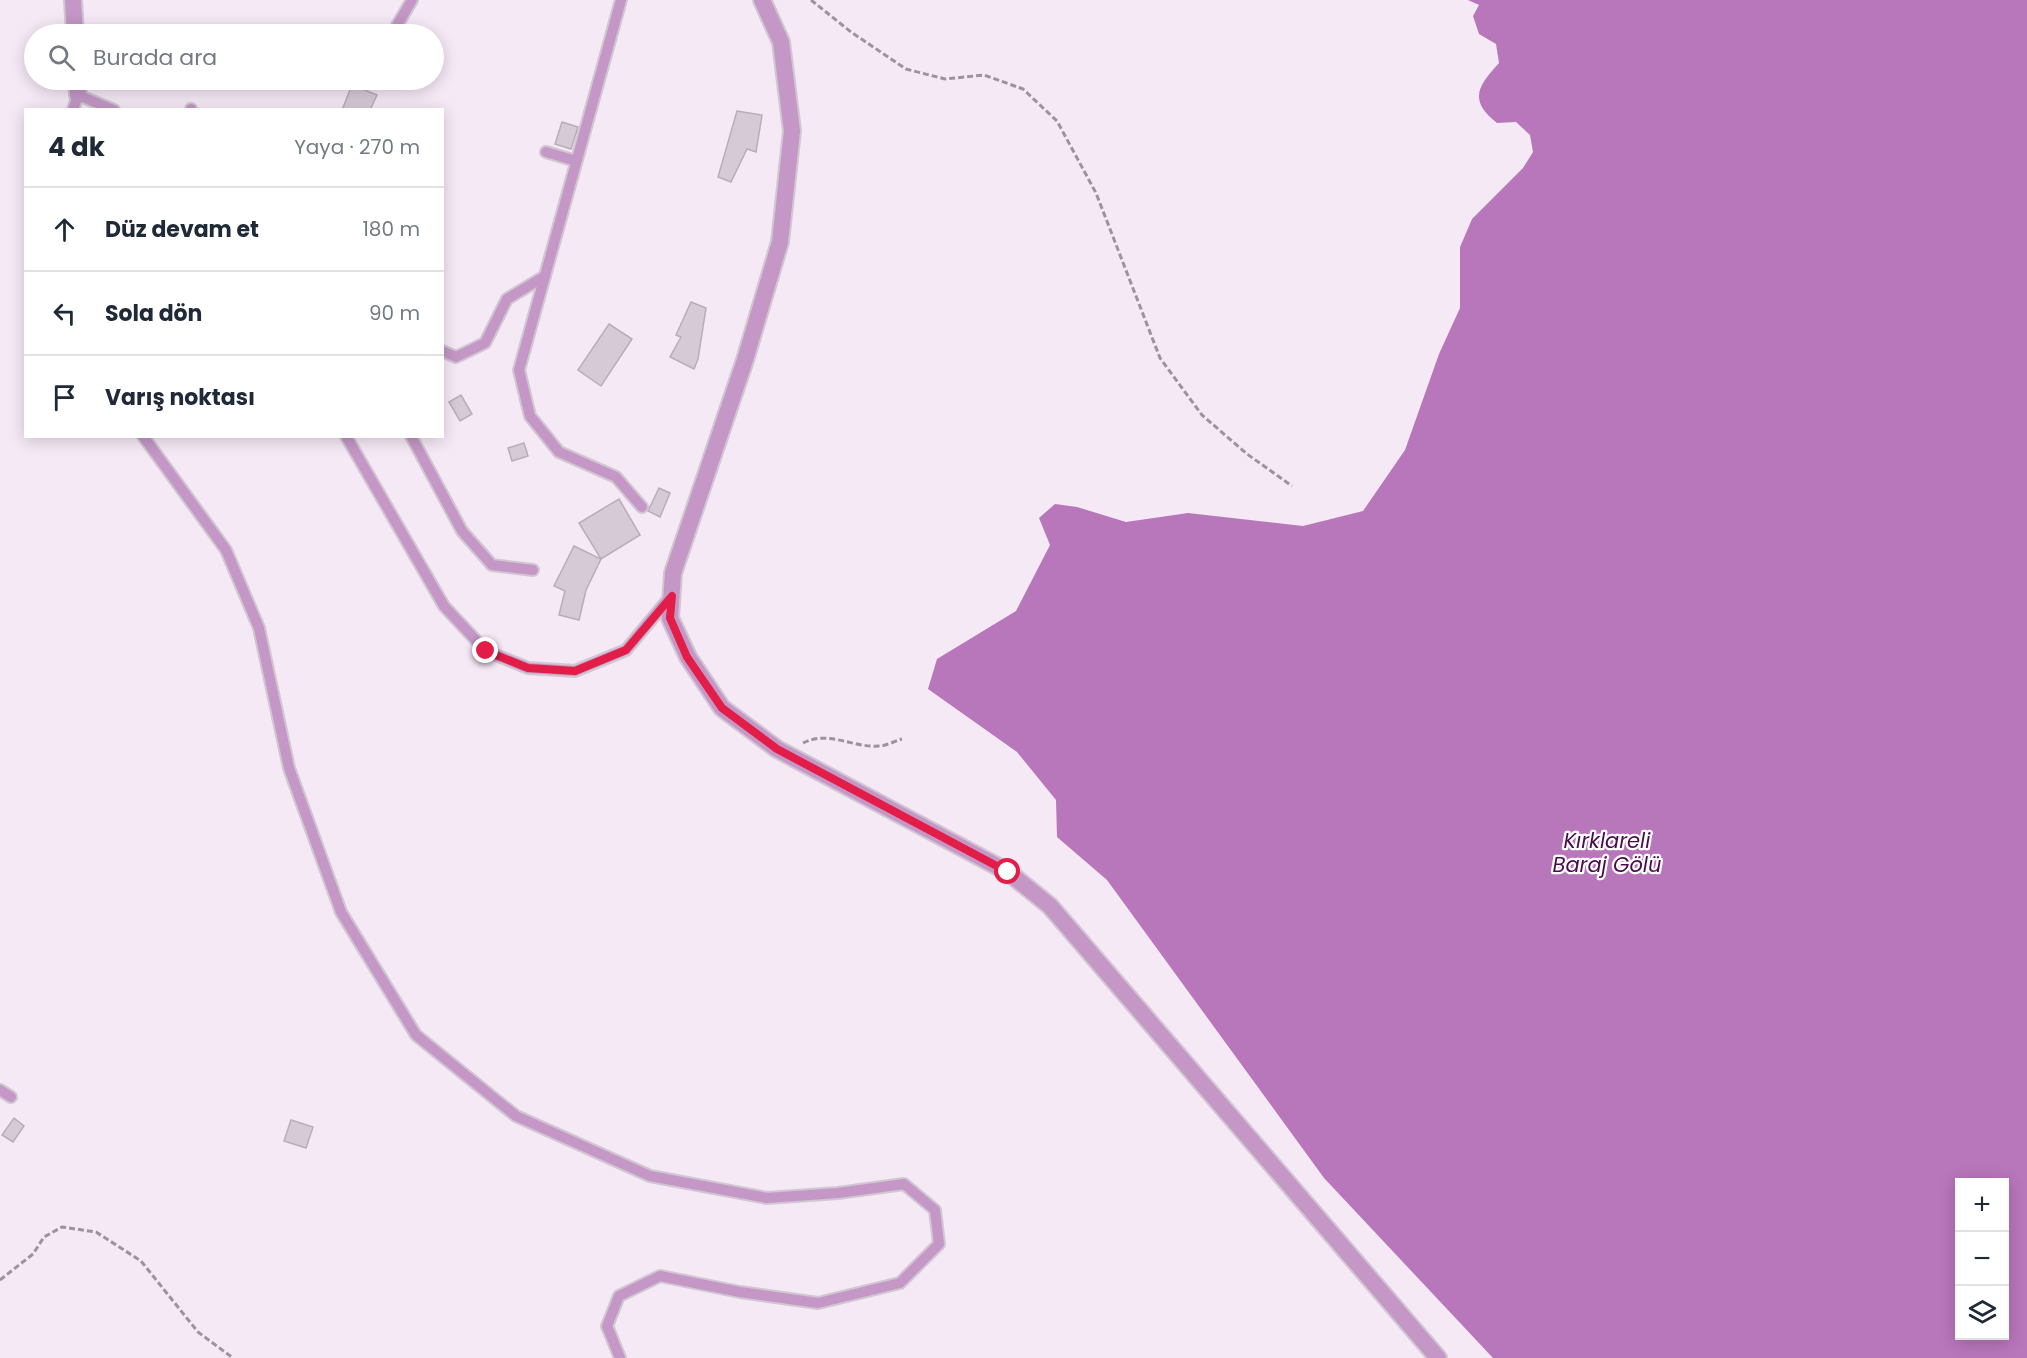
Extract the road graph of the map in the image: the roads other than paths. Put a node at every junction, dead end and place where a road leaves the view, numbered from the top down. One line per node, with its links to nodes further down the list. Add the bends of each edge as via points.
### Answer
1 (74, 0): 5 (street)
2 (411, 0): 6 (lane)
3 (621, 0): 10 (lane)
4 (762, 0): 18 (street, via 781,42 792,131 780,242 673,573)
5 (75, 24)
6 (398, 24)
7 (76, 95): 8 (lane)
8 (109, 108)
9 (546, 152): 10 (lane)
10 (576, 161): 11 (lane)
11 (545, 276): 12 (lane, via 507,299 485,343 456,357); 16 (lane, via 519,370 530,416 559,452 616,477)
12 (444, 352)
13 (144, 438): 21 (lane, via 226,550 259,628 289,768 341,912 417,1035 516,1116 650,1176 767,1198 904,1184 935,1210 939,1244 900,1283 818,1302 740,1293 660,1276 619,1296 607,1326)
14 (347, 438): 18 (lane, via 444,606 486,651 528,668 575,671 626,650)
15 (412, 438): 17 (lane, via 462,531 492,565)
16 (642, 507)
17 (533, 570)
18 (672, 596): 22 (street, via 670,618 687,657 722,708 786,753 1008,872 1050,906)
19 (0, 1090): 20 (lane)
20 (11, 1097)
21 (620, 1358)
22 (1438, 1358)

